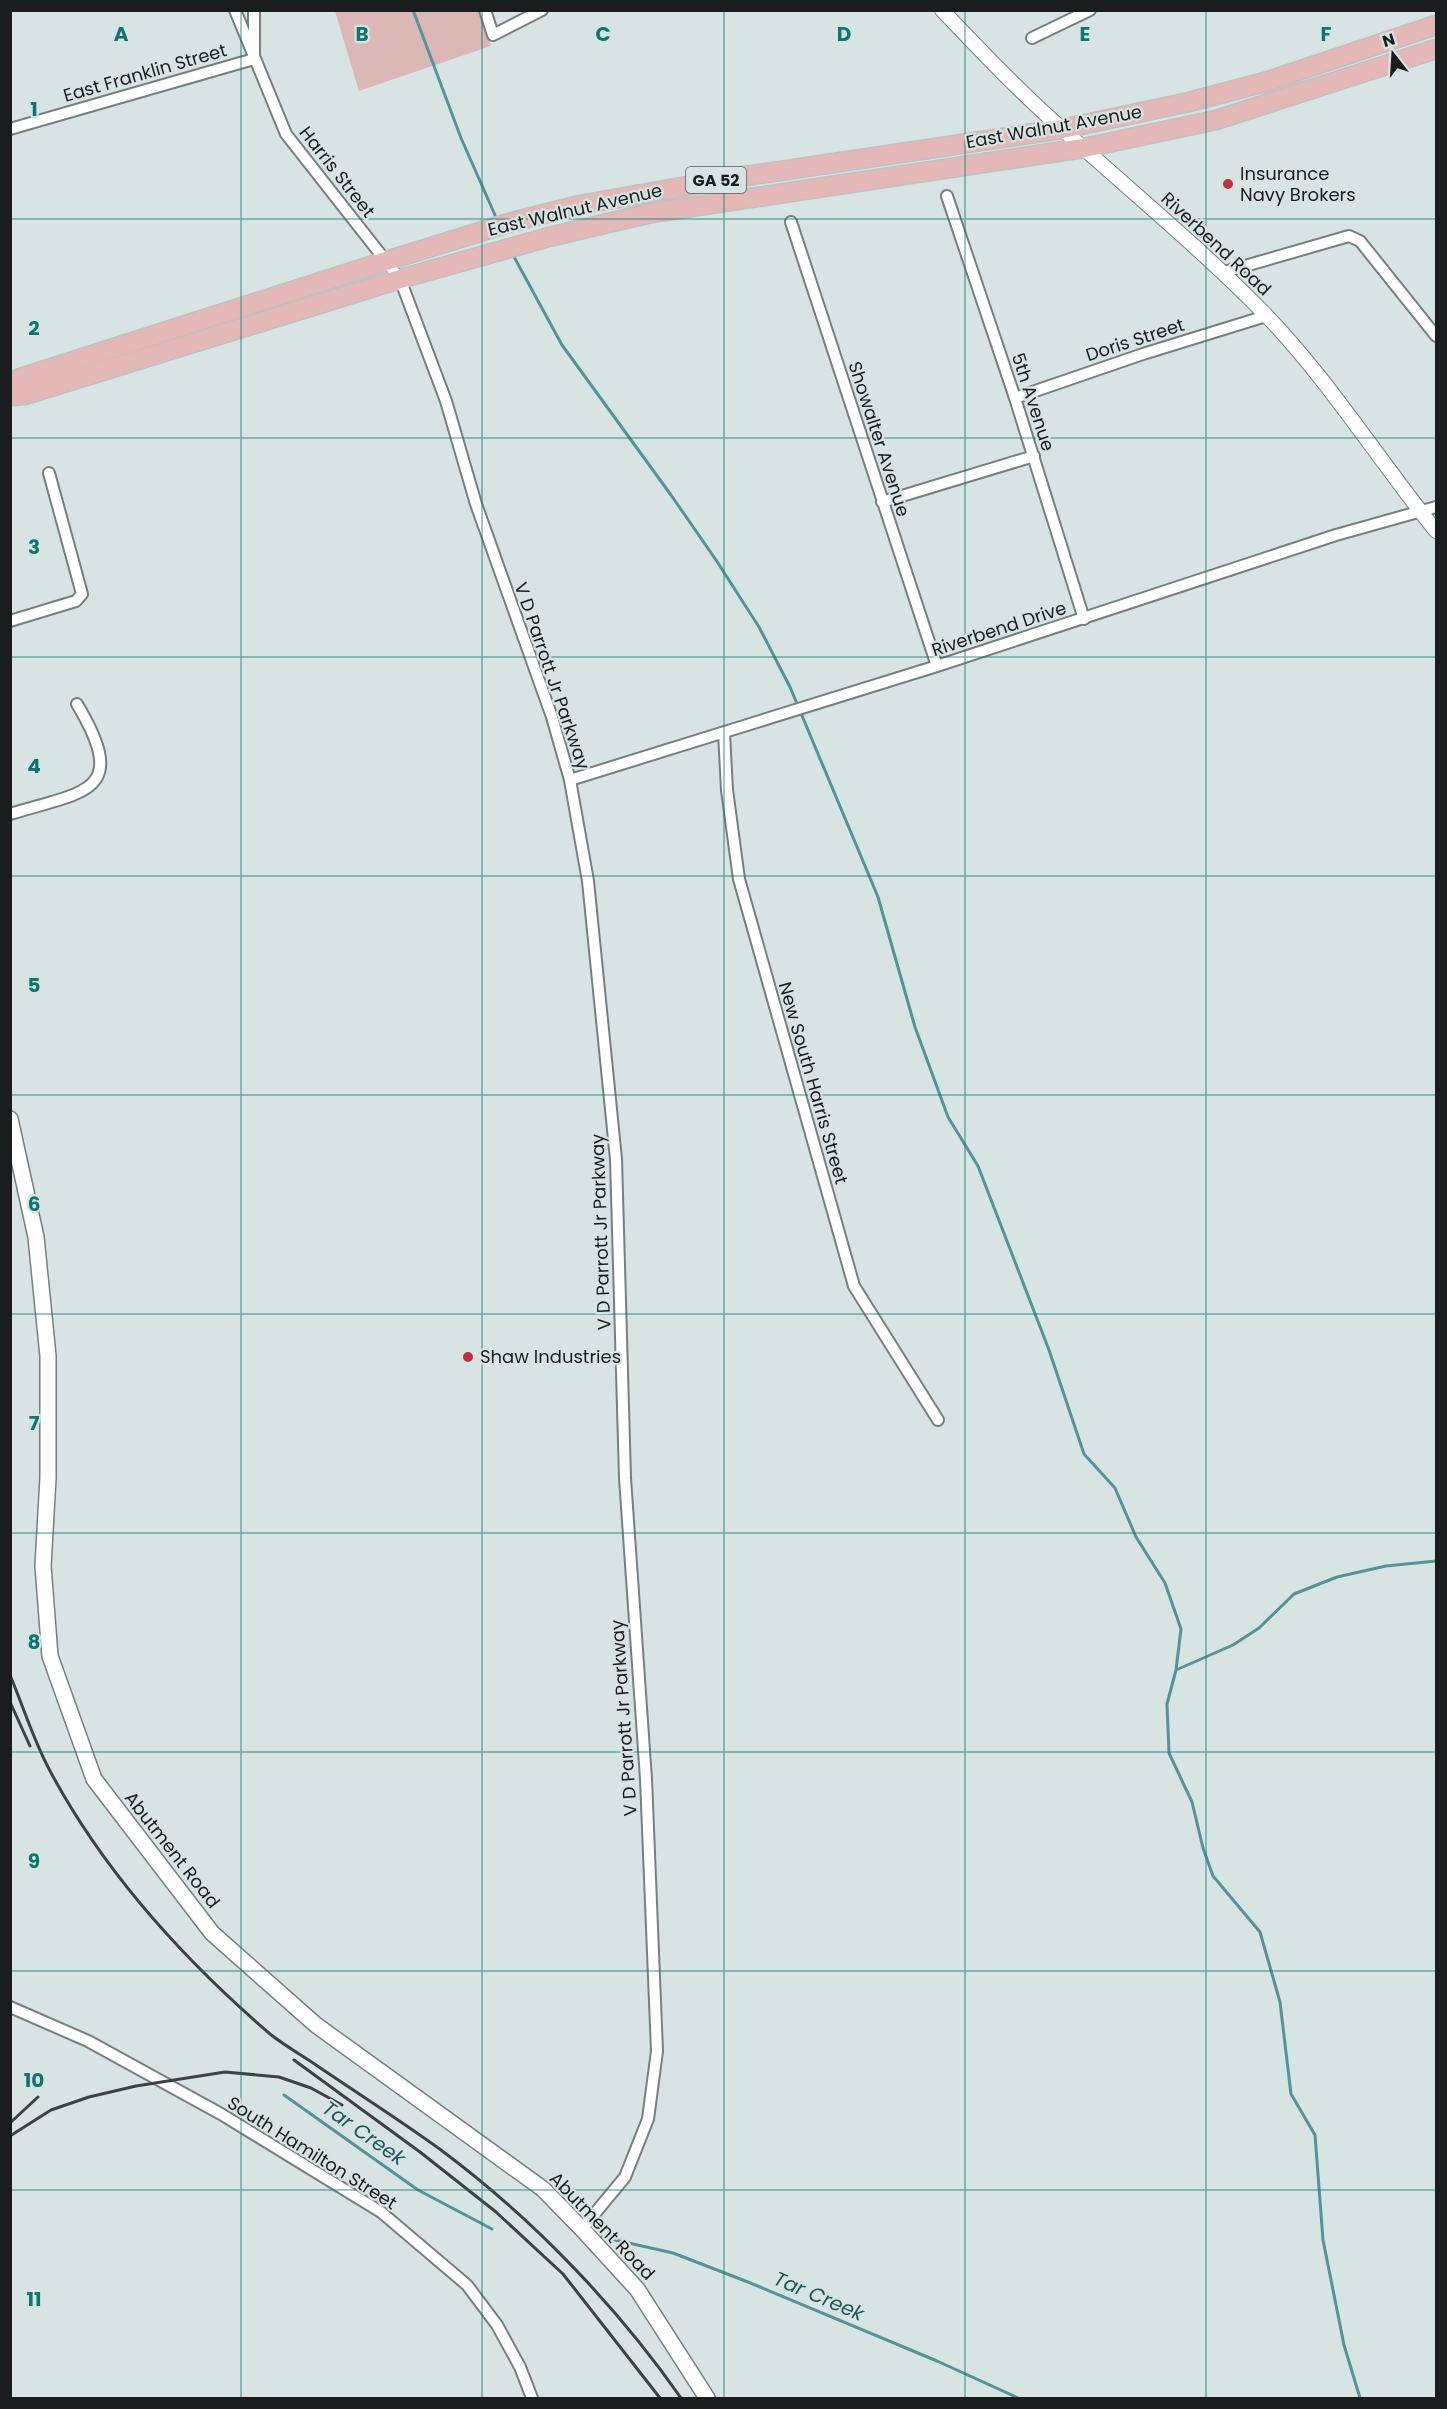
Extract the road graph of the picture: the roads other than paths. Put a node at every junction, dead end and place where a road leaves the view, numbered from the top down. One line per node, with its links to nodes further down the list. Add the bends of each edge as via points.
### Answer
1 (235, 10): 10 (street, Harris Street)
2 (254, 10): 10 (street)
3 (485, 10): 4 (street, via 493,35)
4 (542, 10)
5 (942, 10): 12 (street, Riverbend Road)
6 (1090, 10): 8 (street)
7 (1437, 25): 12 (main road, East Walnut Avenue / GA 52, via 1265,82)
8 (1032, 38)
9 (1437, 49): 13 (main road, East Walnut Avenue / GA 52, via 1216,120)
10 (254, 59): 11 (street, East Franklin Street); 16 (street, Harris Street, via 286,134)
11 (10, 129)
12 (1062, 129): 13 (street, Riverbend Road); 16 (main road, East Walnut Avenue / GA 52, via 635,194 512,222)
13 (1084, 148): 17 (street, Riverbend Road); 18 (main road, East Walnut Avenue / GA 52, via 651,213)
14 (947, 196): 23 (street, 5th Avenue)
15 (791, 222): 26 (street, Showalter Avenue)
16 (386, 261): 18 (street, Harris Street); 21 (main road, East Walnut Avenue / GA 52, via 20,378)
17 (1224, 272): 19 (street, Riverbend Road); 20 (street, via 1349,236 1360,241)
18 (400, 279): 22 (main road, East Walnut Avenue / GA 52, via 25,395); 35 (street, V D Parrott Jr Parkway, via 446,401 476,504 552,717)
19 (1266, 316): 23 (street, Doris Street); 28 (street, Riverbend Road, via 1337,400)
20 (1437, 336)
21 (10, 388)
22 (10, 396)
23 (1015, 398): 24 (street, 5th Avenue)
24 (1034, 456): 26 (street); 30 (street, 5th Avenue)
25 (49, 473): 31 (street, via 82,594 76,601)
26 (882, 502): 32 (street, Showalter Avenue)
27 (1437, 507): 28 (street, Riverbend Drive)
28 (1422, 513): 29 (street, Riverbend Road); 30 (street, Riverbend Drive, via 1321,540)
29 (1437, 531)
30 (1084, 619): 32 (street, Riverbend Drive)
31 (10, 621)
32 (937, 666): 34 (street, Riverbend Drive)
33 (77, 704): 36 (street, via 89,724 101,763 98,779 79,793)
34 (724, 733): 35 (street, Riverbend Drive); 38 (street, New South Harris Street, via 739,879 854,1286)
35 (570, 780): 40 (street, V D Parrott Jr Parkway, via 588,881 616,1159 626,1478 646,1779 657,2051 648,2119 625,2177)
36 (10, 814)
37 (10, 1119): 40 (main road, Abutment Road, via 36,1237 48,1356 43,1566 50,1656 93,1779 212,1933 316,2025 543,2189)
38 (938, 1420)
39 (10, 2007): 41 (street, South Hamilton Street, via 88,2041 173,2087 381,2212 467,2285 497,2325)
40 (582, 2229): 42 (main road, Abutment Road, via 637,2289)
41 (532, 2398)
42 (707, 2398)

